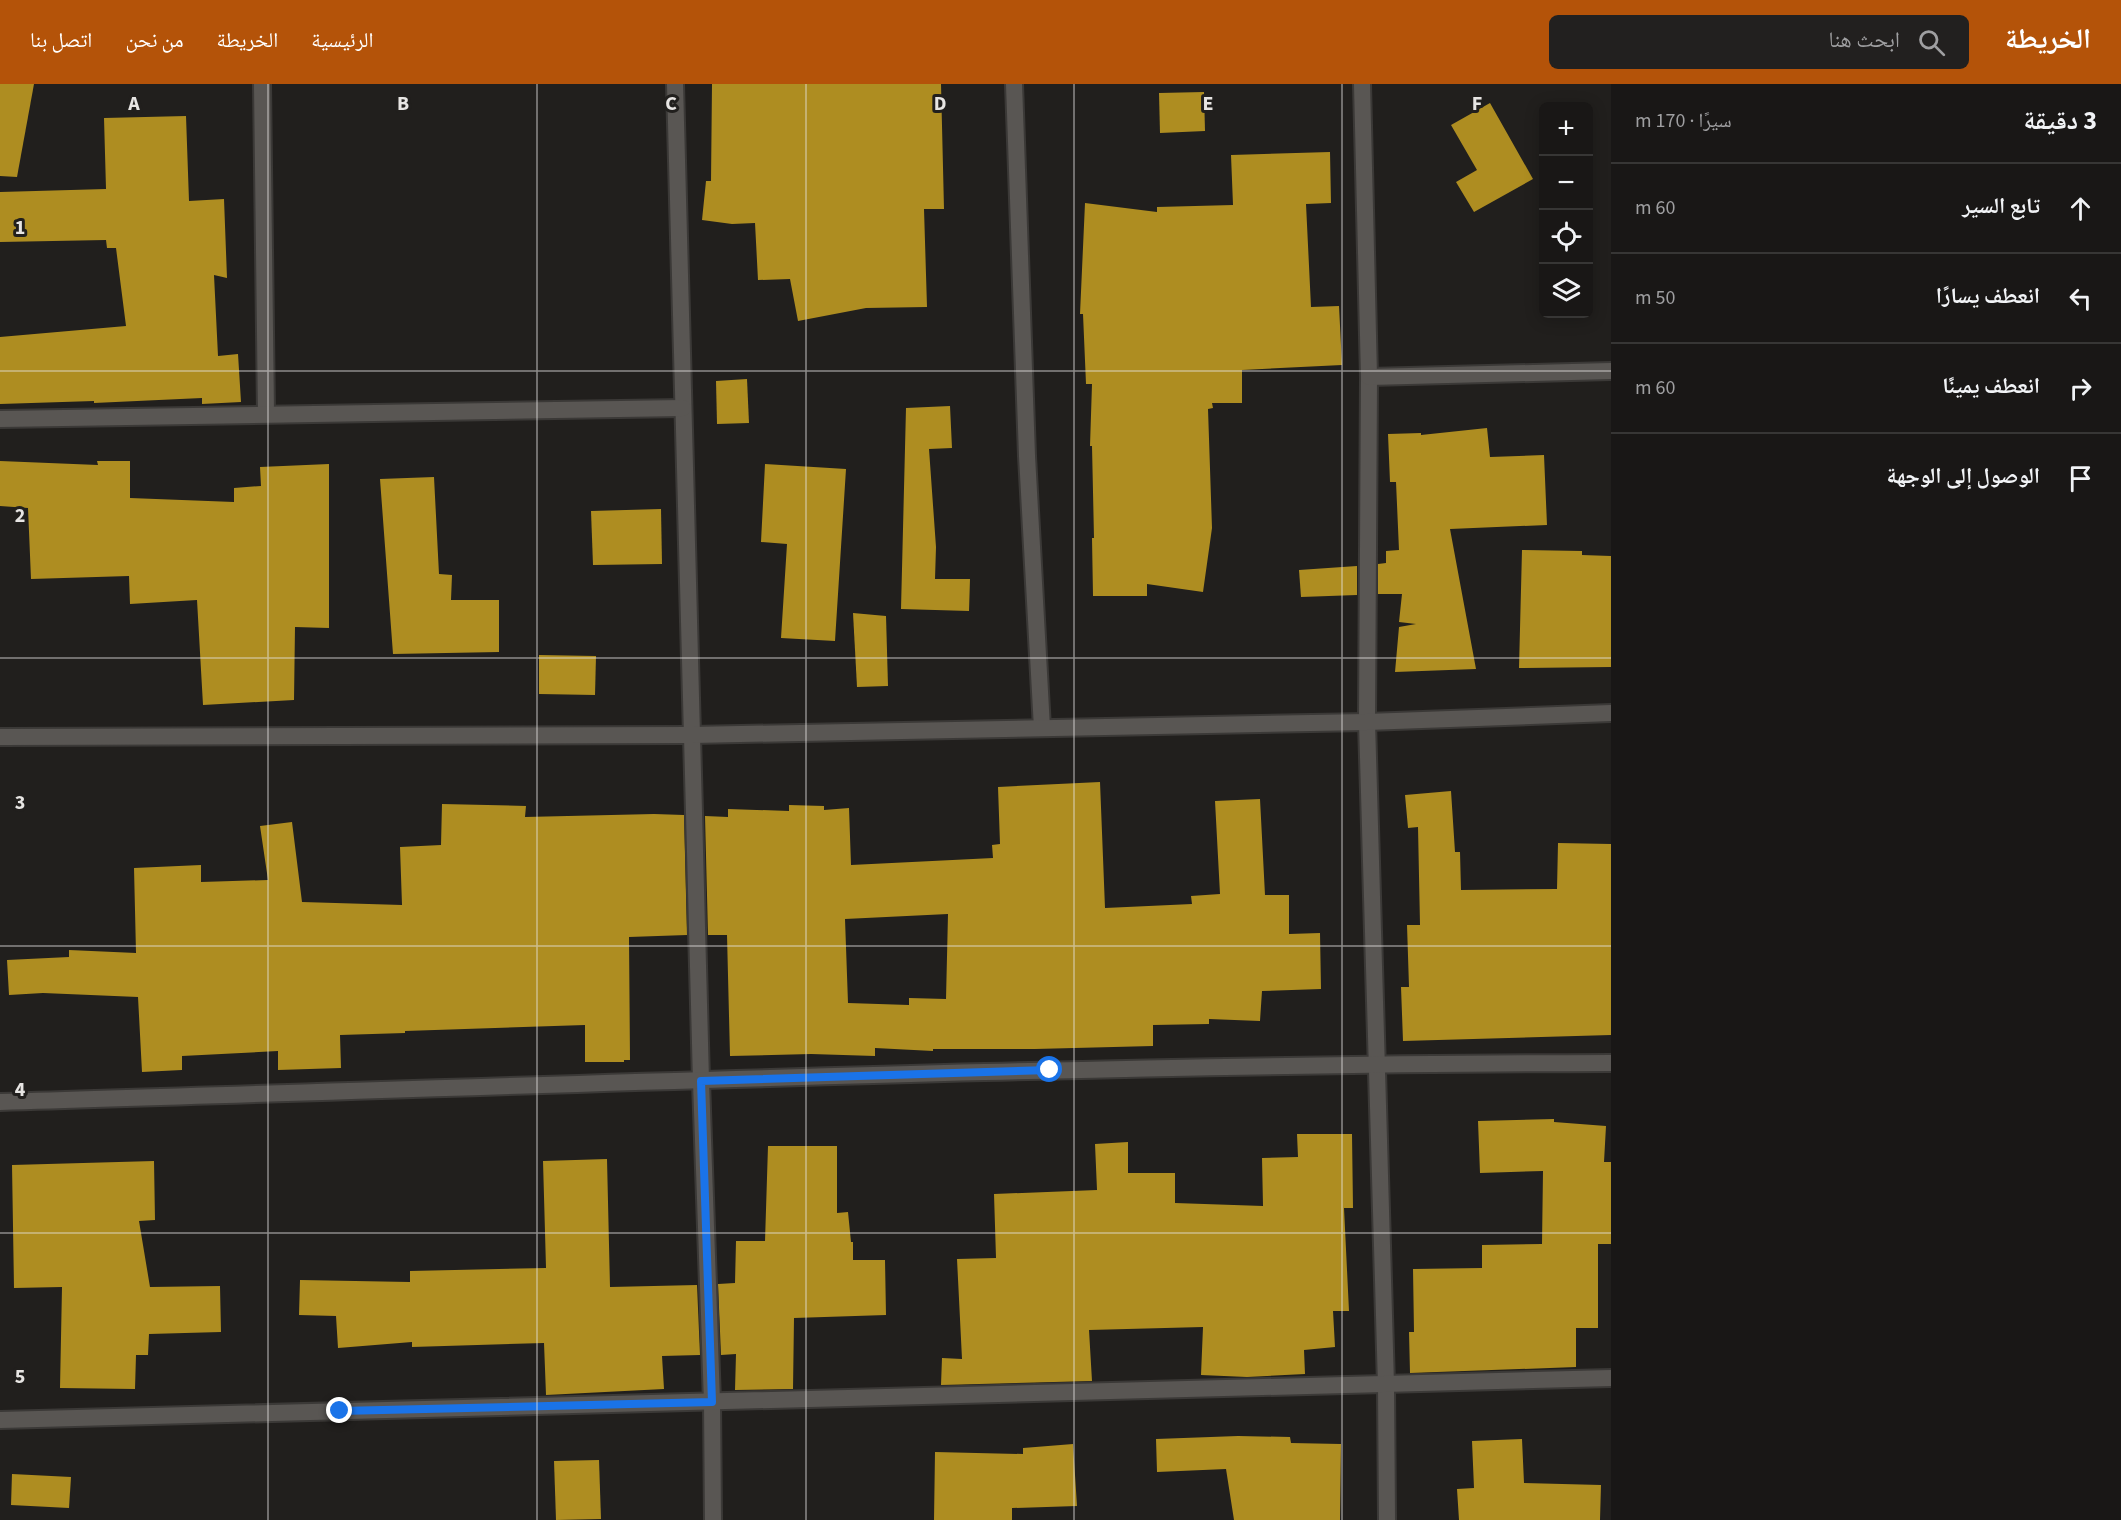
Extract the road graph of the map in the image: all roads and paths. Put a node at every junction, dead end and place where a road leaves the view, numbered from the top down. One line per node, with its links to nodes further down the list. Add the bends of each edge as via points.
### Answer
1 (262, 84): 8 (street)
2 (675, 84): 7 (street)
3 (1014, 84): 12 (street, via 1027,456)
4 (1362, 84): 6 (street)
5 (1611, 372): 6 (street)
6 (1369, 377): 11 (street)
7 (683, 408): 8 (street); 13 (street)
8 (266, 414): 9 (street)
9 (0, 419)
10 (1611, 713): 11 (street)
11 (1367, 722): 12 (street); 16 (street)
12 (1042, 728): 13 (street)
13 (692, 735): 14 (street); 17 (street)
14 (0, 737)
15 (1611, 1063): 16 (street)
16 (1376, 1064): 17 (street); 20 (street)
17 (701, 1081): 18 (street); 21 (street)
18 (0, 1102)
19 (1611, 1378): 20 (street)
20 (1386, 1385): 21 (street); 24 (street)
21 (712, 1402): 22 (street); 23 (street)
22 (0, 1420)
23 (713, 1520)
24 (1387, 1520)

